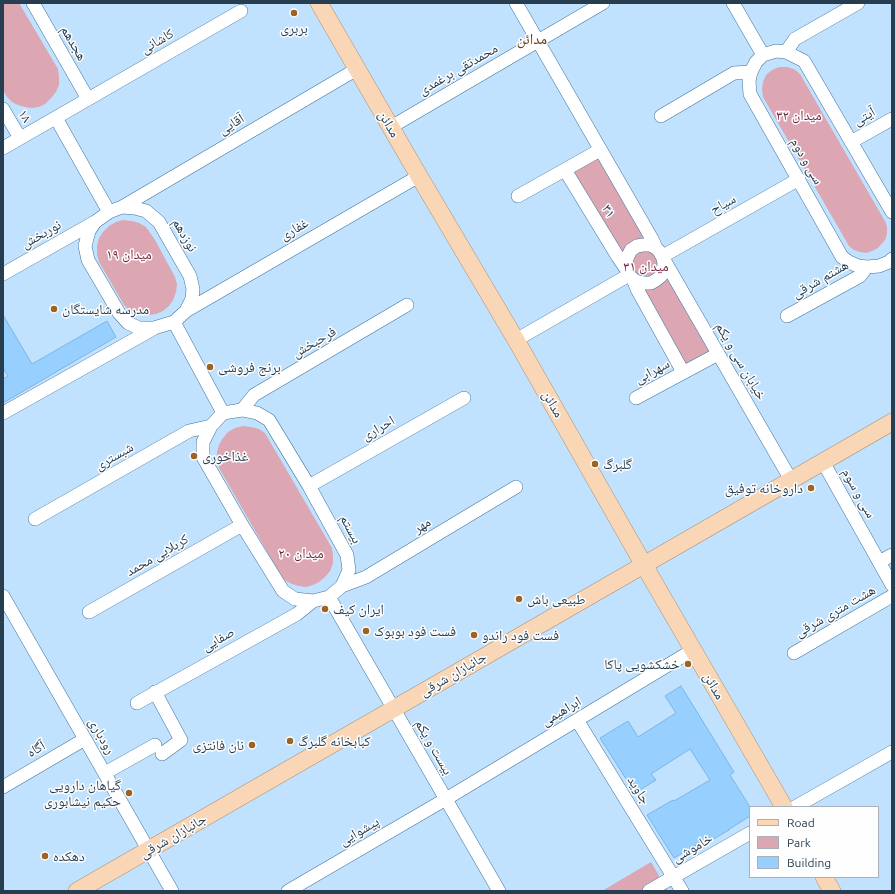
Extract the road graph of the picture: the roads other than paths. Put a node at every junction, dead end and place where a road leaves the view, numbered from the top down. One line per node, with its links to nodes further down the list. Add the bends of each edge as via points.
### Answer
1 (319, 3): 11 (main road, مدائن)
2 (516, 3): 8 (street, خیابان سی و یکم)
3 (603, 3): 8 (street, محمدتقی برغمدی)
4 (733, 3): 10 (street)
5 (858, 3): 9 (street, via 795,39)
6 (39, 5): 13 (street, هجدهم)
7 (242, 11): 13 (street, کاشانی)
8 (538, 41): 18 (street, محمدتقی برغمدی); 22 (street, خیابان سی و یکم)
9 (786, 52): 10 (street); 20 (street, via 804,61)
10 (763, 54): 12 (street, سی و دوم)
11 (357, 69): 18 (main road, مدائن); 27 (street, آقایی)
12 (751, 72): 15 (street, via 734,73); 25 (street, سی و دوم, via 750,94)
13 (88, 99): 16 (street, کاشانی)
14 (3, 109): 19 (street, ۱۸)
15 (661, 116)
16 (56, 118): 19 (street, کاشانی); 28 (street)
17 (892, 119): 20 (street, آیتی)
18 (390, 127): 24 (main road, مدائن)
19 (20, 138): 21 (street, کاشانی)
20 (851, 142): 29 (street)
21 (3, 148)
22 (600, 150): 23 (street); 31 (street, خیابان سی و یکم)
23 (565, 170): 26 (street); 35 (street, ۳۱)
24 (419, 176): 37 (street, غفاری); 41 (main road, مدائن)
25 (799, 179): 31 (street, سیاح); 33 (street, سی و دوم, via 842,257 858,266)
26 (518, 196)
27 (122, 207): 28 (street, نوزدهم); 37 (street, نوزدهم, via 146,211 159,222 190,276 192,299)
28 (109, 212): 30 (street, نوزدهم)
29 (892, 212)
30 (95, 222): 34 (street, نوربخش); 40 (street, نوزدهم, via 89,231 85,246 88,260 119,313 128,323 139,328)
31 (661, 254): 35 (street, via 650,245 637,246 631,250 626,262); 35 (street, via 663,270 656,280 651,283 638,282); 42 (street, خیابان سی و یکم)
32 (891, 262): 33 (street, سی و دوم)
33 (866, 267): 38 (street, هشتم شرقی, via 860,276)
34 (3, 274)
35 (629, 274): 41 (street); 43 (street, ۳۱)
36 (407, 306): 46 (street, فرحبخش, via 254,395)
37 (186, 311): 39 (street, نوزدهم)
38 (787, 316)
39 (174, 322): 40 (street, نوزدهم); 47 (street)
40 (154, 328): 48 (street)
41 (516, 340): 59 (main road, مدائن)
42 (718, 354): 43 (street); 52 (street, خیابان سی و یکم)
43 (683, 372): 45 (street, سهرابی)
44 (464, 398): 53 (street, احراری)
45 (636, 398)
46 (242, 410): 47 (street, بیستم); 53 (street, بیستم, via 257,413 269,420)
47 (223, 412): 50 (street, بیستم)
48 (3, 413)
49 (892, 422): 51 (main road, جانبازان شرقی)
50 (211, 426): 55 (street, شبستری, via 189,431); 56 (street, بیستم, via 203,442 203,457)
51 (823, 462): 52 (main road, جانبازان شرقی); 58 (street, سی و سوم)
52 (791, 480): 59 (main road, جانبازان شرقی)
53 (309, 486): 61 (street, بیستم, via 347,555 349,570)
54 (516, 487): 61 (street, مهر, via 366,577)
55 (35, 519)
56 (242, 525): 65 (street, بیستم, via 283,591 295,599); 66 (street, کربلایی محمد)
57 (892, 555): 58 (street)
58 (879, 562): 60 (street, سی و سوم)
59 (644, 565): 67 (main road, مدائن); 71 (main road, جانبازان شرقی)
60 (892, 585)
61 (342, 586): 64 (street, بیستم)
62 (3, 596): 73 (street, رودباری)
63 (892, 596): 68 (street, هشت متری شرقی)
64 (330, 597): 65 (street, بیستم); 71 (street, بیست و یکم)
65 (313, 602): 69 (street, صفایی, via 297,614)
66 (89, 612)
67 (693, 650): 72 (street, ابراهیمی); 78 (main road, مدائن)
68 (794, 653)
69 (155, 692): 70 (street, صفایی); 75 (street, via 181,740)
70 (137, 703)
71 (394, 708): 77 (street, بیست و یکم); 81 (main road, جانبازان شرقی)
72 (577, 720): 77 (street, ابراهیمی); 82 (street, جاوید)
73 (85, 739): 75 (street, رودباری); 76 (street, آگاه)
74 (892, 752): 79 (street)
75 (105, 773): 81 (street, رودباری)
76 (3, 787)
77 (446, 799): 84 (street, پیشوایی); 88 (street, بیست و یکم)
78 (783, 806)
79 (797, 806)
80 (749, 834): 82 (street, خاموشی)
81 (149, 850): 85 (main road, جانبازان شرقی); 86 (street, رودباری)
82 (674, 877): 89 (street, خاموشی); 90 (street, جاوید)
83 (825, 878): 91 (main road)
84 (303, 887): 87 (street, پیشوایی)
85 (77, 891)
86 (172, 891)
87 (288, 891)
88 (499, 891)
89 (649, 891)
90 (682, 891)
91 (832, 891)

